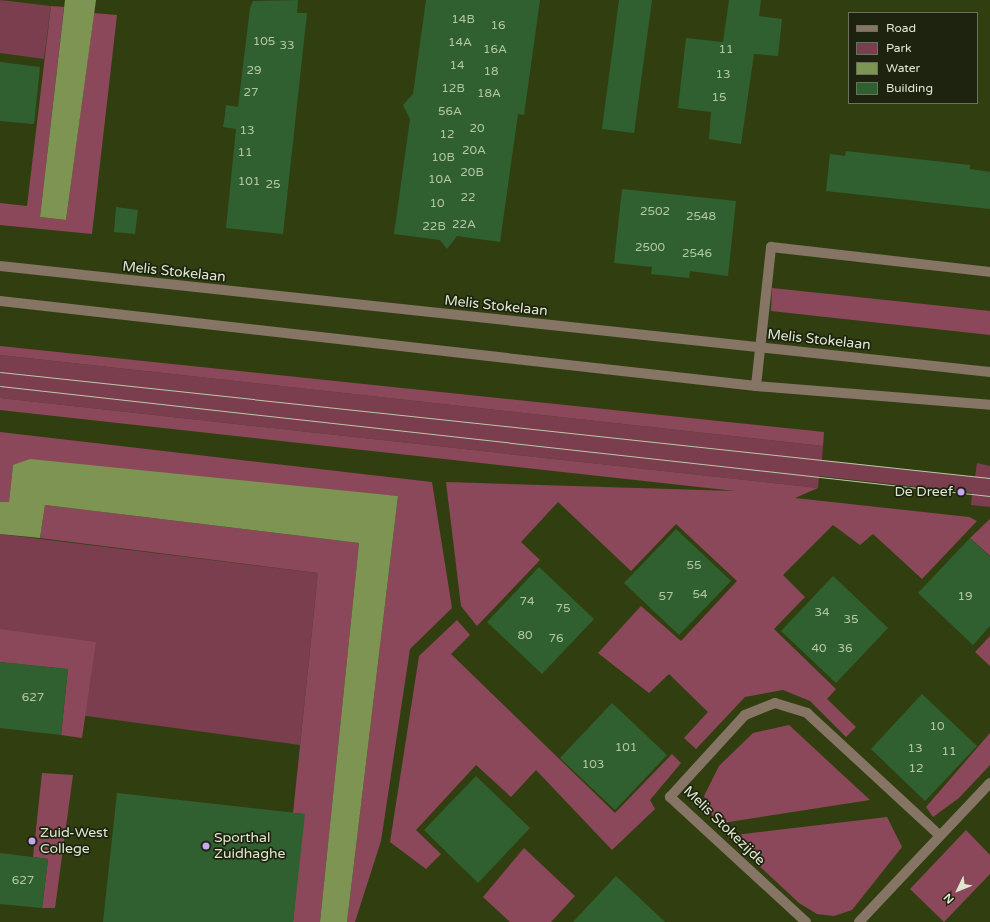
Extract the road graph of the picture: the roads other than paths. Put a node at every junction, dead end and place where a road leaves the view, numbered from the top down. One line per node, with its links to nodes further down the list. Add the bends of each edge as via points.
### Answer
1 (0, 266): 4 (street, Melis Stokelaan)
2 (990, 272): 4 (street, via 771,247)
3 (0, 301): 6 (street)
4 (759, 348): 5 (street, Melis Stokelaan); 6 (street)
5 (990, 372)
6 (756, 386): 7 (street)
7 (990, 405)
8 (990, 783): 9 (street)
9 (939, 835): 10 (street, Melis Stokezijde, via 808,713 775,703 745,714 670,797); 11 (street)
10 (806, 922)
11 (859, 922)

